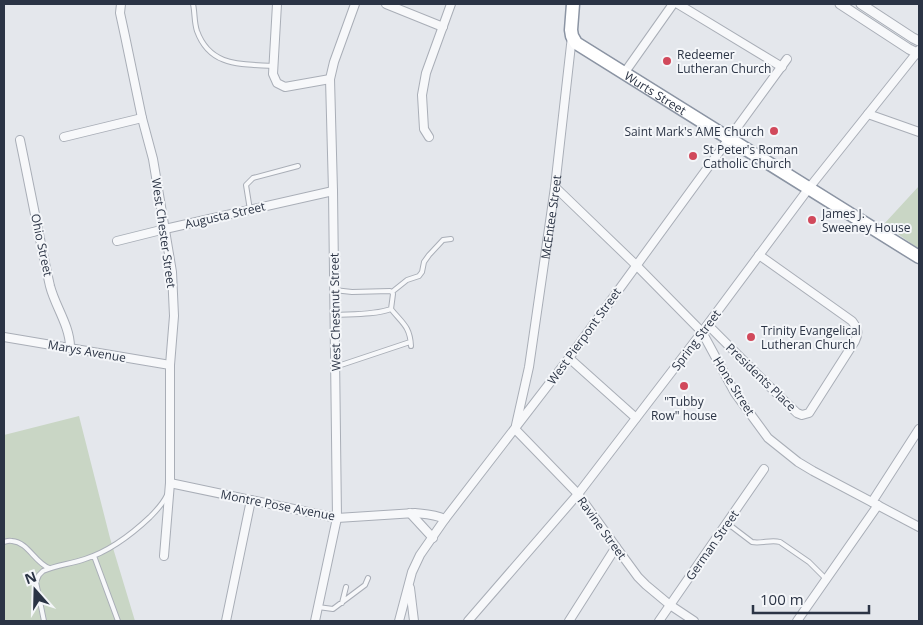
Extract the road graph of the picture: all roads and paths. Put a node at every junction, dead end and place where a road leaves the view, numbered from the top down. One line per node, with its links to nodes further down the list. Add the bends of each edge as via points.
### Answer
1 (121, 4): 22 (street, West Chester Street, via 120,13)
2 (193, 4): 17 (lane, via 197,30 208,51 235,63)
3 (277, 4): 17 (street)
4 (355, 4): 20 (street, West Chestnut Street)
5 (386, 4): 12 (street)
6 (451, 4): 12 (street)
7 (574, 4): 13 (highway, McEntee Street)
8 (673, 4): 19 (street)
9 (678, 4): 18 (street)
10 (840, 4): 15 (street)
11 (861, 4): 14 (street)
12 (443, 27): 25 (street, via 426,73 422,95 424,129)
13 (572, 36): 19 (highway, Wurts Street, via 576,43); 29 (street, McEntee Street)
14 (919, 41)
15 (918, 52): 21 (street, Spring Street)
16 (787, 59): 18 (street, West Pierpont Street)
17 (273, 66): 20 (street, via 274,79 285,87)
18 (782, 67): 26 (street, West Pierpont Street)
19 (625, 72): 26 (highway, Wurts Street)
20 (330, 79): 31 (street, West Chestnut Street)
21 (868, 114): 23 (street); 30 (street, Spring Street)
22 (142, 118): 24 (street); 33 (street, West Chester Street)
23 (919, 132)
24 (64, 137)
25 (429, 137)
26 (730, 138): 30 (highway, Wurts Street); 38 (street, West Pierpont Street)
27 (20, 140): 46 (street, Ohio Street, via 51,288)
28 (298, 166): 32 (lane, via 254,178 246,184)
29 (555, 187): 38 (street, Hone Street); 51 (street, McEntee Street, via 529,367)
30 (809, 188): 36 (street, Spring Street); 37 (highway, Wurts Street)
31 (333, 191): 32 (street, Augusta Street); 39 (street, West Chestnut Street)
32 (250, 210): 33 (street, Augusta Street)
33 (165, 229): 35 (street, Augusta Street); 48 (street, West Chester Street, via 172,272 174,316)
34 (451, 239): 40 (lane, via 443,240 429,255 419,276 407,280)
35 (117, 242)
36 (759, 255): 43 (street, Spring Street); 43 (street, Presidents Place, via 852,321 858,331 808,414 796,413)
37 (919, 257)
38 (636, 266): 44 (street, Hone Street); 47 (street, West Pierpont Street)
39 (334, 290): 40 (lane); 42 (street, West Chestnut Street)
40 (392, 292): 41 (lane)
41 (391, 309): 42 (lane); 49 (lane, via 405,324 411,344)
42 (335, 315): 49 (street, West Chestnut Street)
43 (708, 325): 44 (street, Spring Street)
44 (702, 332): 50 (street, Spring Street); 57 (street, Hone Street, via 735,392 768,438 798,462)
45 (4, 337): 46 (street, Marys Avenue)
46 (70, 347): 48 (street, Marys Avenue)
47 (569, 358): 50 (street); 51 (street, West Pierpont Street)
48 (170, 365): 54 (street, West Chester Street)
49 (335, 367): 59 (street, West Chestnut Street)
50 (636, 418): 55 (street, Spring Street)
51 (515, 429): 55 (street, Ravine Street); 60 (street, West Pierpont Street)
52 (919, 429): 57 (street)
53 (764, 469): 61 (street, German Street)
54 (170, 483): 56 (street, Montre Pose Avenue); 66 (lane, via 160,507 127,537); 67 (street, West Chester Street)
55 (578, 494): 65 (street, Ravine Street); 82 (street, Spring Street)
56 (251, 500): 59 (street, Montre Pose Avenue); 78 (street)
57 (875, 503): 62 (street, Hone Street); 71 (street)
58 (410, 514): 59 (street, Montre Pose Avenue); 60 (street, Montre Pose Avenue, via 428,514); 63 (street)
59 (337, 518): 75 (street, West Chestnut Street)
60 (445, 519): 63 (street, West Pierpont Street)
61 (727, 523): 71 (lane, via 752,542 780,542 809,562); 74 (street, German Street)
62 (919, 527)
63 (433, 538): 70 (street, West Pierpont Street, via 420,555)
64 (4, 542): 68 (lane, via 12,540 21,544 42,566)
65 (616, 547): 74 (street, Ravine Street, via 646,585); 83 (street)
66 (94, 556): 68 (lane); 77 (lane)
67 (164, 556)
68 (49, 568): 76 (lane, via 39,575 36,582)
69 (368, 578): 73 (lane, via 365,585)
70 (411, 579): 80 (street, West Pierpont Street); 81 (street)
71 (826, 579): 86 (street)
72 (346, 587): 73 (lane)
73 (342, 603): 75 (lane, via 333,609)
74 (670, 605): 84 (street, German Street); 85 (street, Ravine Street)
75 (318, 607): 79 (street, West Chestnut Street)
76 (44, 621)
77 (118, 621)
78 (226, 621)
79 (315, 621)
80 (399, 621)
81 (414, 621)
82 (468, 621)
83 (569, 621)
84 (660, 621)
85 (694, 621)
86 (797, 621)

